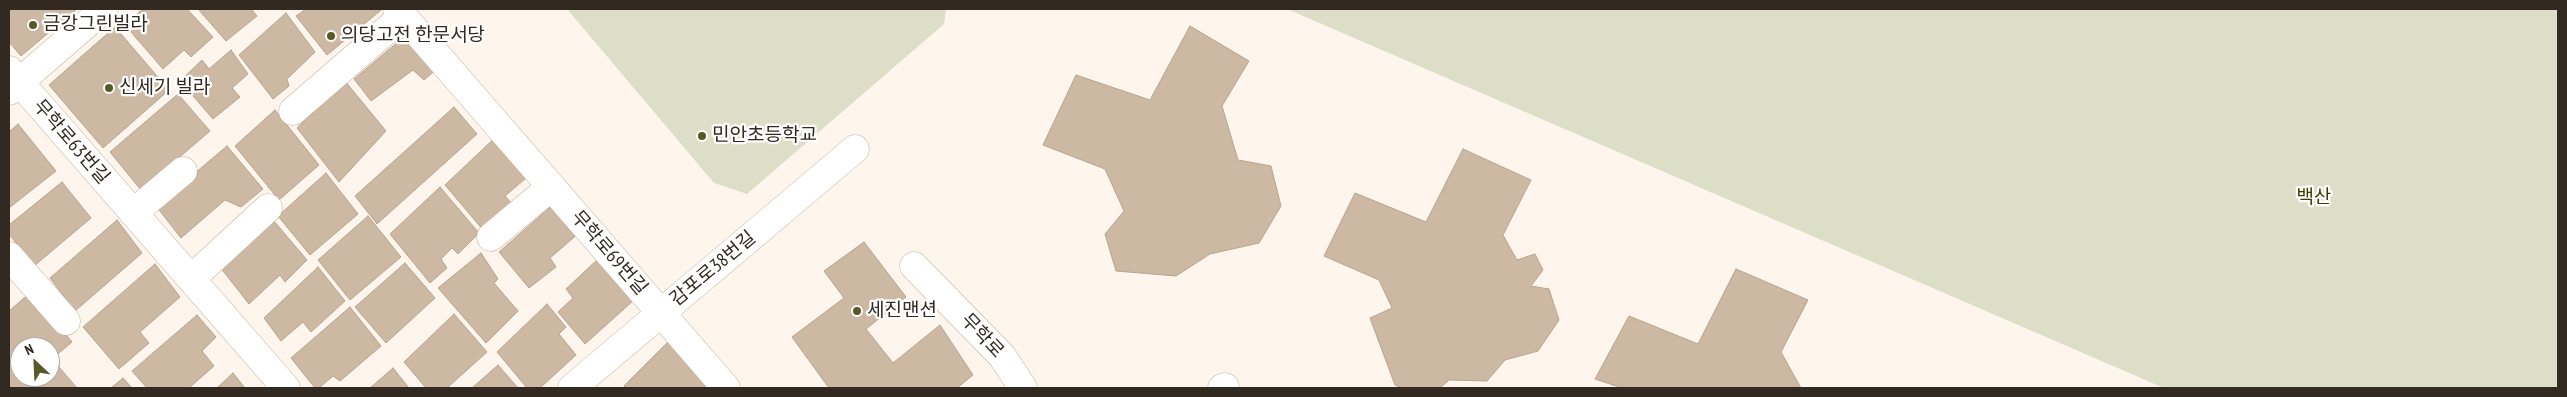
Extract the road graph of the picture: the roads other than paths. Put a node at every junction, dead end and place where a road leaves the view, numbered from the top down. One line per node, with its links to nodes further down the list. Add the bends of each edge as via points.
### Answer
1 (104, 9): 3 (street)
2 (400, 12): 4 (street, 무학로69번길); 7 (street, 무학로69번길)
3 (12, 81): 9 (street, 무학로63번길)
4 (293, 111)
5 (855, 149): 14 (street, 감포로38번길)
6 (183, 171): 9 (street)
7 (551, 187): 10 (street); 14 (street, 무학로69번길)
8 (268, 208): 13 (street)
9 (133, 213): 13 (street, 무학로63번길)
10 (490, 237)
11 (9, 256): 15 (street)
12 (914, 266): 19 (street, 무학로, via 1002,356)
13 (191, 279): 16 (street, 무학로63번길)
14 (661, 313): 17 (street, 감포로38번길); 18 (street, 무학로69번길)
15 (66, 321)
16 (286, 388)
17 (572, 388)
18 (726, 388)
19 (1023, 388)

